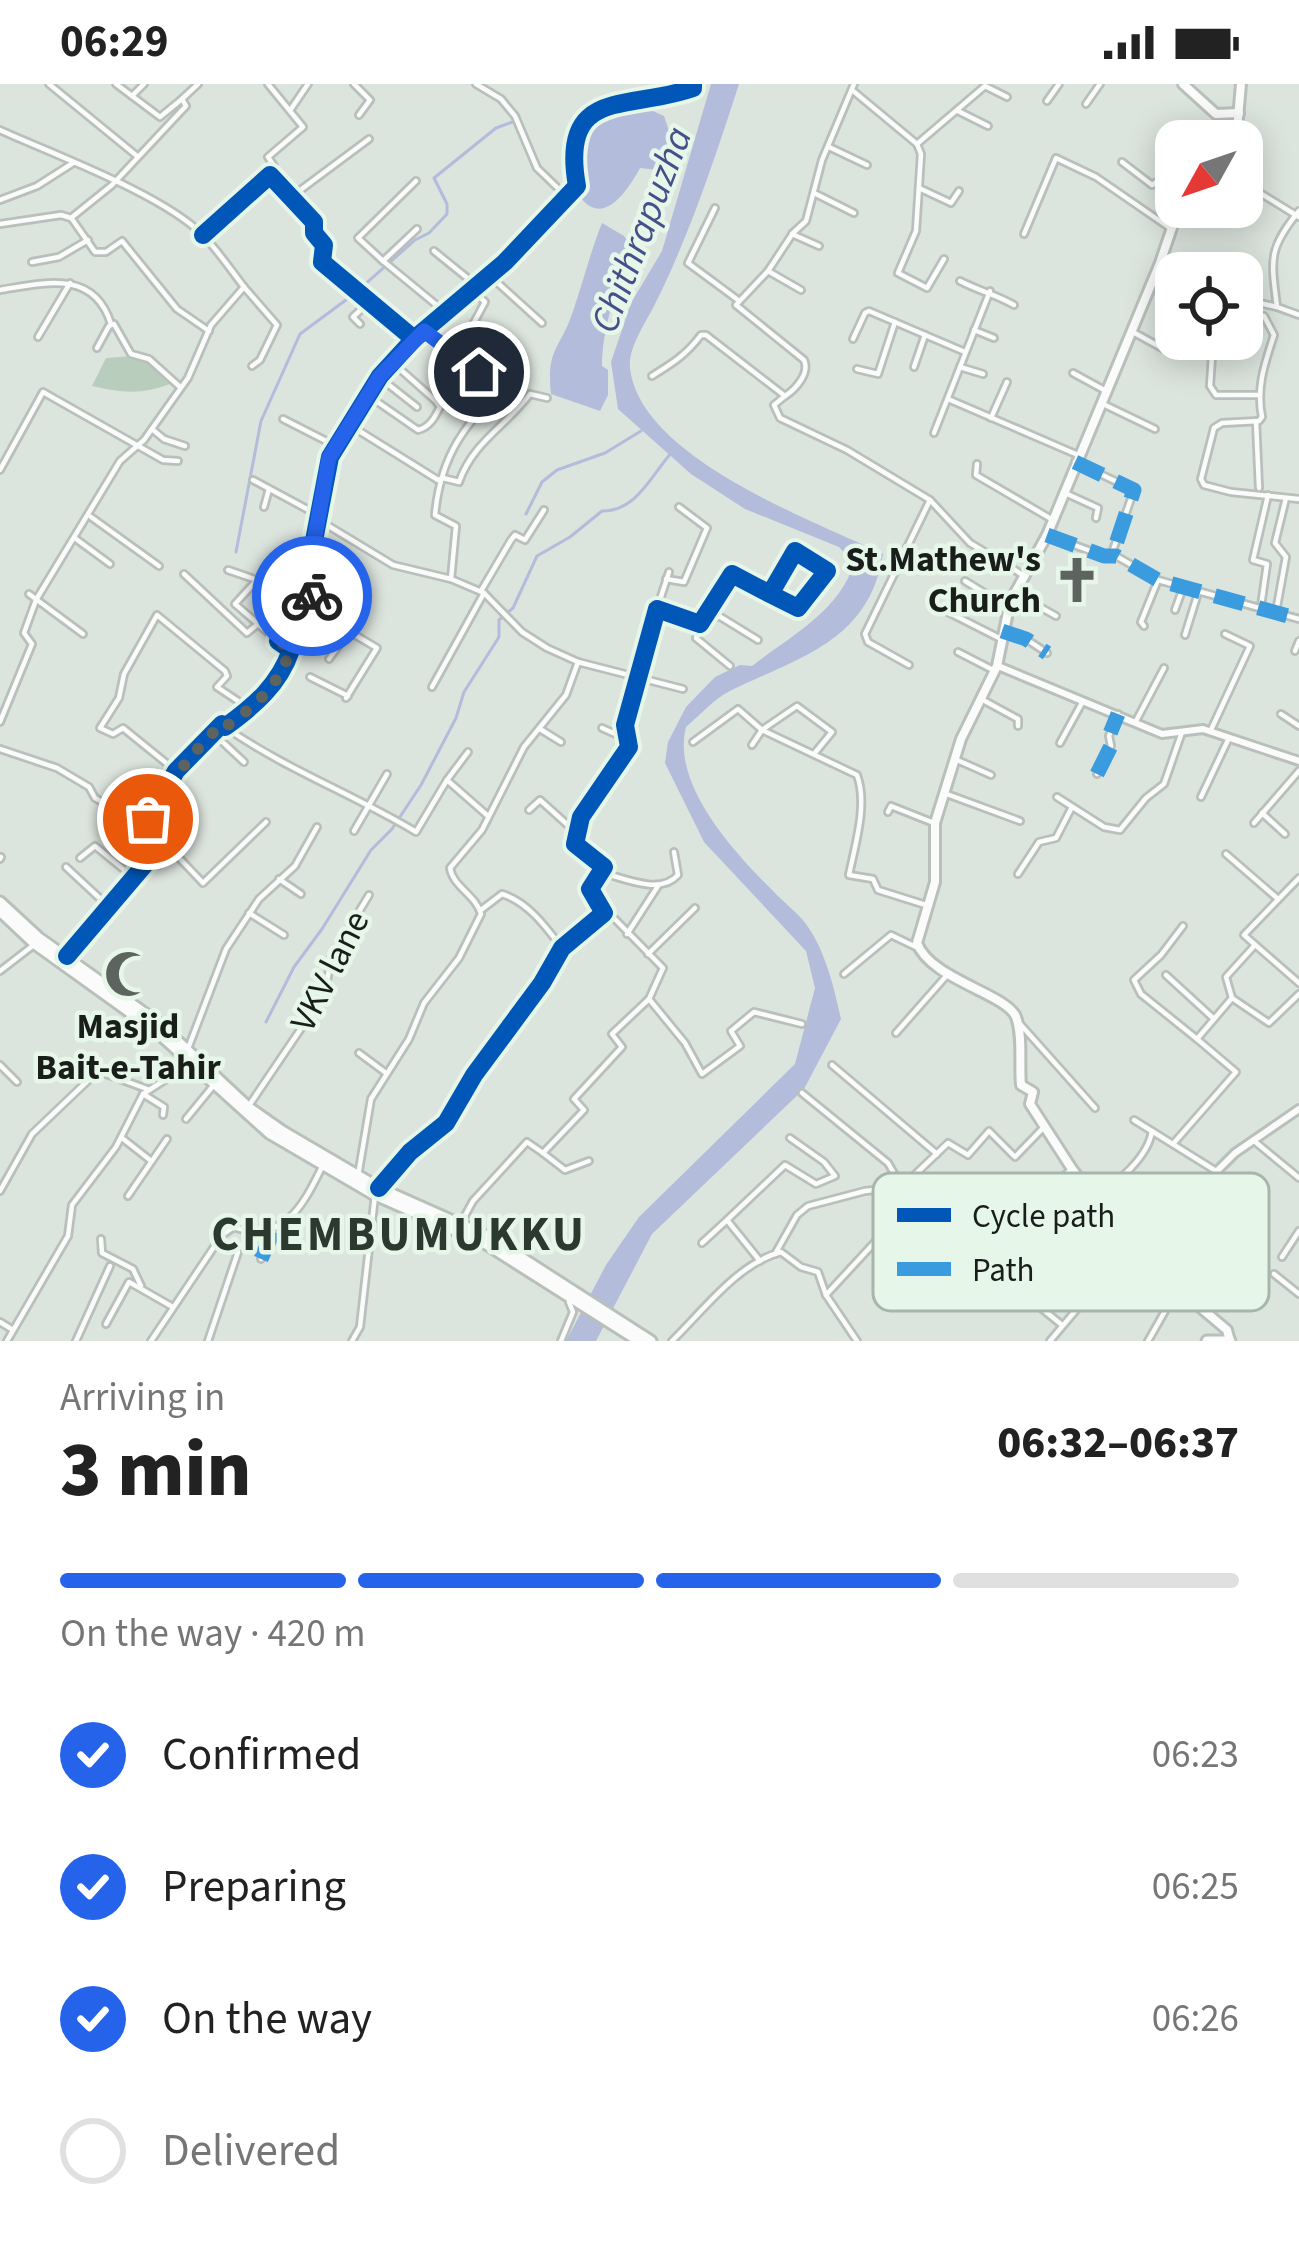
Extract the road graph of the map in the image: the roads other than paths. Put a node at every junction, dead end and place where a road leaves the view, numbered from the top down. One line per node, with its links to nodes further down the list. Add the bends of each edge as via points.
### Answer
1 (49, 84): 31 (street)
2 (116, 84): 16 (street)
3 (144, 84): 16 (street)
4 (198, 84): 18 (street)
5 (268, 84): 21 (street)
6 (308, 84): 21 (street)
7 (355, 84): 24 (street, via 370,100)
8 (476, 84): 44 (street, via 517,118 537,168)
9 (693, 84): 44 (street, via 592,114 579,130 577,186)
10 (1059, 84): 19 (street)
11 (1100, 84): 20 (street)
12 (1183, 84): 23 (main road, via 1216,114)
13 (1241, 84): 23 (main road)
14 (986, 85): 17 (street); 22 (street)
15 (853, 87): 29 (street); 30 (street)
16 (132, 96): 18 (street, via 160,117)
17 (1007, 97)
18 (182, 100): 31 (street, via 186,106)
19 (1047, 100)
20 (1086, 104)
21 (291, 109): 35 (street, via 303,127 268,157)
22 (958, 111): 26 (street); 29 (street)
23 (1239, 113): 25 (main road)
24 (358, 115)
25 (1238, 120)
26 (988, 126)
27 (0, 130): 32 (street)
28 (369, 139): 43 (street)
29 (916, 144): 39 (street)
30 (828, 147): 34 (street); 41 (street)
31 (137, 156): 37 (street)
32 (74, 163): 37 (street); 45 (street)
33 (1122, 163): 38 (street)
34 (867, 165)
35 (270, 175): 43 (street); 55 (street)
36 (416, 181): 61 (street, via 358,238)
37 (116, 182): 49 (street); 55 (street)
38 (1155, 183)
39 (920, 188): 40 (street, via 951,203); 59 (street, via 916,231 898,273 925,289)
40 (959, 191)
41 (816, 194): 47 (street); 53 (street)
42 (1263, 194): 48 (street)
43 (291, 197): 74 (street, via 325,245 322,262)
44 (567, 197): 63 (street)
45 (0, 200)
46 (715, 208): 73 (street, via 688,263)
47 (854, 213)
48 (1298, 214): 77 (street, via 1275,242)
49 (71, 218): 50 (street); 56 (street)
50 (0, 224)
51 (417, 230): 61 (street)
52 (1173, 230): 54 (street, via 1057,158); 65 (main road)
53 (792, 234): 57 (street); 62 (street)
54 (1024, 234)
55 (202, 235): 68 (street)
56 (88, 240): 60 (street); 86 (street, via 100,253 122,241 167,299)
57 (819, 246)
58 (434, 250): 69 (street)
59 (944, 260)
60 (32, 262)
61 (385, 263): 78 (street)
62 (768, 271): 71 (street); 73 (street)
63 (489, 275): 69 (street); 82 (street)
64 (960, 281): 72 (street)
65 (1152, 282): 67 (street); 88 (main road)
66 (70, 283): 70 (street); 83 (street, via 105,305); 90 (street)
67 (1155, 283)
68 (244, 287): 86 (street); 100 (street, via 277,325)
69 (473, 287): 78 (street); 94 (street, via 485,302 470,330)
70 (0, 290)
71 (801, 290)
72 (990, 291): 76 (street); 85 (street)
73 (738, 300): 117 (street, via 738,309 807,363)
74 (369, 302): 84 (street, via 353,317); 92 (street)
75 (1263, 304): 77 (street)
76 (1014, 305)
77 (1277, 307): 79 (street)
78 (446, 312): 87 (street)
79 (1299, 315)
80 (1263, 316): 115 (street, via 1274,335)
81 (895, 322): 89 (street); 93 (street, via 866,311); 104 (street)
82 (542, 323)
83 (111, 324): 96 (street); 112 (street, via 131,353)
84 (359, 324)
85 (974, 330): 91 (street); 97 (street)
86 (209, 331): 112 (street)
87 (424, 331): 92 (street); 113 (street)
88 (1131, 331): 95 (street); 114 (main road)
89 (926, 334): 97 (street); 101 (street)
90 (38, 337)
91 (994, 338)
92 (414, 339): 99 (street)
93 (853, 339)
94 (487, 342)
95 (1155, 344)
96 (97, 348)
97 (965, 352): 102 (street)
98 (1213, 360): 115 (street, via 1216,395)
99 (392, 362): 109 (street); 116 (street, via 436,401 435,417 418,430)
100 (252, 366)
101 (914, 367)
102 (960, 367): 105 (street); 119 (street)
103 (857, 369): 104 (street)
104 (878, 374): 110 (street)
105 (982, 374)
106 (1072, 374): 114 (street)
107 (512, 376): 113 (street)
108 (652, 376): 117 (street, via 706,334)
109 (379, 377): 116 (street); 121 (street)
110 (888, 380)
111 (1006, 382): 122 (street)
112 (180, 387): 126 (street)
113 (500, 390): 137 (street, via 458,435)
114 (1106, 391): 120 (main road)
115 (1258, 394): 124 (street)
116 (369, 396): 125 (street)
117 (785, 396): 144 (street, via 774,405 780,418)
118 (547, 398): 137 (street, via 530,394 486,435 459,482)
119 (948, 399): 122 (street); 128 (street)
120 (1101, 403): 127 (street); 132 (main road)
121 (417, 407)
122 (991, 418): 132 (street)
123 (283, 419): 131 (street)
124 (1256, 421): 138 (street); 141 (street, via 1214,428 1201,479 1232,493)
125 (349, 424): 131 (street); 137 (street)
126 (152, 428): 129 (street); 130 (street)
127 (1155, 429)
128 (934, 433)
129 (138, 446): 133 (street); 135 (street, via 43,392); 148 (street)
130 (185, 446)
131 (336, 446): 149 (street)
132 (1077, 459): 140 (main road); 154 (street, via 1134,490)
133 (178, 461)
134 (977, 464): 151 (street, via 976,475)
135 (0, 470)
136 (254, 480): 139 (street)
137 (438, 480): 160 (street, via 435,514 456,526)
138 (1259, 488)
139 (270, 489): 145 (street); 149 (street)
140 (1063, 492): 150 (street, via 1098,508); 151 (main road)
141 (1268, 495): 142 (street); 172 (street, via 1253,560 1267,564)
142 (1286, 498): 143 (street); 176 (street, via 1275,543 1286,557)
143 (1299, 499)
144 (930, 500): 159 (street, via 970,543); 194 (street, via 865,634)
145 (264, 507)
146 (679, 507): 174 (street, via 707,528 684,582 668,575)
147 (544, 510): 164 (street, via 525,540 511,540)
148 (89, 515): 153 (street); 156 (street)
149 (318, 517): 160 (street, via 393,565); 170 (street, via 313,561 320,569)
150 (1096, 518)
151 (1053, 520): 152 (main road)
152 (1047, 535): 154 (street); 159 (main road)
153 (75, 539): 155 (street); 169 (street)
154 (1112, 556): 161 (street)
155 (110, 564)
156 (159, 566)
157 (228, 570): 186 (street, via 256,580 235,604)
158 (184, 574): 186 (street, via 248,633 258,624)
159 (1023, 575): 165 (main road)
160 (451, 579): 164 (street)
161 (1158, 580): 163 (street); 180 (street)
162 (964, 581): 173 (street)
163 (1183, 588): 166 (street); 175 (street)
164 (483, 592): 193 (street, via 547,648); 200 (street)
165 (1015, 593): 173 (main road); 177 (street)
166 (1198, 593): 172 (street); 185 (street)
167 (29, 594): 169 (street)
168 (770, 594): 168 (street, via 795,551 827,571 799,608); 179 (street, via 732,574)
169 (37, 600): 182 (street); 208 (street, via 24,633 32,644)
170 (306, 605): 181 (street); 186 (street)
171 (934, 605): 184 (street)
172 (1261, 606): 176 (street)
173 (1009, 608): 184 (main road)
174 (657, 609): 179 (street); 199 (street)
175 (1175, 610)
176 (1276, 612): 178 (street)
177 (1056, 616)
178 (1299, 619)
179 (703, 623): 187 (street, via 719,616); 195 (street, via 696,638)
180 (1144, 626)
181 (349, 631): 192 (street); 198 (street, via 377,648 347,697)
182 (83, 634)
183 (1225, 634): 217 (street, via 1250,646)
184 (1001, 635): 191 (street); 197 (main road)
185 (1185, 635)
186 (278, 640): 204 (street, via 290,650 286,663)
187 (758, 640)
188 (1299, 641): 189 (street)
189 (1295, 650)
190 (958, 652): 197 (street)
191 (1047, 653)
192 (329, 659)
193 (578, 662): 199 (street); 212 (street, via 566,695)
194 (909, 664)
195 (730, 666)
196 (1164, 668): 207 (street)
197 (996, 669): 202 (main road); 203 (street)
198 (310, 677)
199 (635, 678): 201 (street); 215 (street)
200 (432, 687)
201 (683, 689)
202 (983, 700): 209 (street); 227 (main road)
203 (1083, 701): 205 (street); 222 (street)
204 (250, 709): 211 (street); 230 (street, via 217,687 225,671 157,615 100,728 123,728)
205 (1118, 714): 207 (street); 233 (street)
206 (1281, 714): 210 (street)
207 (1136, 721): 216 (street, via 1162,734)
208 (0, 722)
209 (1018, 726)
210 (1299, 726)
211 (225, 727): 218 (street); 239 (street, via 271,759)
212 (540, 728): 220 (street); 244 (street)
213 (602, 728): 215 (street)
214 (762, 730): 221 (street, via 738,709); 223 (street); 226 (street); 226 (street, via 797,706 832,732)
215 (626, 731): 254 (street, via 629,747 581,817)
216 (1182, 731): 217 (street); 240 (street, via 1164,784 1120,830)
217 (1210, 732): 219 (street)
218 (213, 733): 229 (street); 230 (street)
219 (1228, 740): 228 (street); 238 (street)
220 (561, 742)
221 (693, 742)
222 (1060, 743)
223 (752, 745)
224 (0, 749): 249 (street, via 57,768)
225 (468, 752): 235 (street)
226 (814, 754): 270 (street, via 857,775 861,785 849,874)
227 (956, 760): 234 (street); 236 (main road)
228 (1299, 761)
229 (244, 762)
230 (176, 771): 249 (street)
231 (1299, 771): 243 (street)
232 (387, 774): 239 (street)
233 (1097, 774)
234 (991, 775)
235 (447, 780): 239 (street, via 416,832); 244 (street)
236 (946, 788): 245 (street); 248 (main road)
237 (1057, 797): 240 (street)
238 (1201, 797)
239 (369, 802): 251 (street)
240 (1072, 807): 260 (street, via 1056,838 1039,842)
241 (529, 810): 254 (street, via 540,800 570,827)
242 (888, 812): 248 (street, via 891,806)
243 (1262, 813): 247 (street); 252 (street)
244 (488, 816): 273 (street, via 449,870)
245 (1020, 821)
246 (266, 822): 253 (street, via 203,883)
247 (1254, 823)
248 (935, 824): 270 (main road)
249 (145, 826): 253 (street)
250 (316, 827): 263 (street)
251 (355, 831)
252 (1285, 834)
253 (164, 842): 261 (street)
254 (575, 844): 259 (street)
255 (674, 851): 264 (street, via 678,875)
256 (1226, 854): 267 (street)
257 (80, 858): 261 (street, via 95,846)
258 (66, 867): 269 (street)
259 (603, 873): 264 (street); 272 (street, via 590,889)
260 (1018, 874)
261 (133, 877): 269 (street)
262 (1299, 878): 267 (street)
263 (279, 879): 265 (street); 274 (street)
264 (658, 886): 276 (street)
265 (301, 894)
266 (369, 895): 306 (street, VKV lane, via 331,958 325,993)
267 (1278, 899): 279 (street, via 1244,935)
268 (0, 906): 278 (main road); 283 (main road)
269 (108, 906): 283 (street)
270 (929, 906): 280 (main road)
271 (695, 908): 282 (street)
272 (605, 909): 276 (street); 281 (street)
273 (481, 910): 281 (street, via 509,896); 301 (street)
274 (249, 913): 277 (street); 297 (street, via 218,965)
275 (1183, 926): 296 (street, via 1134,980)
276 (627, 934): 282 (street)
277 (284, 935)
278 (35, 944): 284 (street); 297 (main road)
279 (1255, 945): 288 (street); 290 (street, via 1226,977)
280 (917, 947): 285 (street, via 891,935); 286 (main road)
281 (562, 948): 335 (street, via 446,1123)
282 (648, 954): 291 (street, via 663,968)
283 (67, 956): 297 (main road)
284 (0, 971)
285 (844, 974)
286 (948, 974): 293 (main road, via 1004,1004); 295 (street)
287 (1166, 975): 292 (street)
288 (1298, 980)
289 (1299, 994): 290 (street, via 1269,1023)
290 (1232, 998): 292 (street)
291 (649, 999): 294 (street, via 702,1075 740,1046 731,1031 754,1012); 319 (street, via 612,1034 622,1047 574,1099 584,1110)
292 (1214, 1019): 296 (street)
293 (1017, 1021): 307 (street); 312 (main road, via 1021,1085 1033,1092 1030,1104)
294 (802, 1024)
295 (896, 1033)
296 (1197, 1039): 318 (street, via 1236,1072)
297 (187, 1052): 303 (main road); 304 (street, via 172,1076); 306 (main road)
298 (359, 1053): 301 (street)
299 (0, 1065): 302 (street)
300 (832, 1065): 320 (street)
301 (386, 1073): 331 (street, via 370,1103)
302 (17, 1082)
303 (213, 1086): 310 (street); 322 (main road, via 268,1133)
304 (145, 1092): 309 (street); 314 (street); 334 (street, via 98,1071 32,1134)
305 (802, 1094): 326 (street)
306 (248, 1107): 322 (main road)
307 (1094, 1108)
308 (1299, 1109): 317 (street)
309 (163, 1115)
310 (186, 1119)
311 (1134, 1120): 313 (street)
312 (1044, 1127): 320 (street, via 1015,1156 988,1131 968,1155 948,1143); 324 (main road)
313 (1151, 1131): 318 (street); 330 (street)
314 (122, 1138): 321 (street); 365 (street, via 72,1204 68,1236)
315 (166, 1138): 321 (street)
316 (790, 1138): 337 (street, via 834,1177 816,1184 786,1165)
317 (1253, 1140): 325 (street); 332 (street)
318 (1172, 1144): 325 (street)
319 (543, 1154): 323 (street, via 565,1170); 338 (street, via 527,1142)
320 (937, 1154): 327 (street)
321 (150, 1160): 336 (street)
322 (316, 1160): 331 (main road); 335 (main road); 339 (street, via 289,1220)
323 (589, 1161)
324 (1072, 1169): 328 (street); 329 (main road)
325 (1217, 1171)
326 (894, 1173)
327 (917, 1173)
328 (1067, 1173)
329 (1075, 1173)
330 (1126, 1173)
331 (358, 1177): 335 (main road)
332 (1299, 1178)
333 (873, 1190): 345 (street, via 808,1206)
334 (0, 1191)
335 (377, 1192): 338 (main road); 352 (main road, via 486,1244); 370 (street)
336 (128, 1196)
337 (725, 1221): 342 (street); 348 (street)
338 (460, 1223): 355 (main road)
339 (274, 1230): 347 (street); 356 (street, via 234,1227 222,1235)
340 (1299, 1231): 346 (street)
341 (101, 1239): 351 (street, via 101,1253 133,1269)
342 (703, 1243)
343 (873, 1244): 354 (street)
344 (238, 1252): 369 (street)
345 (775, 1254): 348 (street); 354 (street, via 818,1272)
346 (1282, 1257)
347 (261, 1259)
348 (760, 1261): 374 (street)
349 (110, 1266): 367 (street)
350 (1274, 1274): 353 (street)
351 (141, 1286): 356 (street); 363 (street, via 129,1282)
352 (562, 1292): 355 (main road); 371 (street, via 573,1312)
353 (1299, 1294)
354 (826, 1295): 375 (street)
355 (578, 1297): 361 (main road)
356 (171, 1306): 368 (street)
357 (1045, 1311): 364 (street)
358 (1076, 1311): 364 (street)
359 (1165, 1311): 377 (street)
360 (1203, 1311): 379 (main road)
361 (611, 1317): 372 (main road); 373 (main road)
362 (0, 1322): 365 (street)
363 (106, 1324)
364 (1062, 1324): 376 (street)
365 (13, 1330): 366 (street)
366 (7, 1341)
367 (76, 1341)
368 (152, 1341)
369 (208, 1341)
370 (352, 1341)
371 (561, 1341)
372 (638, 1341)
373 (651, 1341)
374 (672, 1341)
375 (857, 1341)
376 (1050, 1341)
377 (1148, 1341)
378 (1207, 1341): 379 (main road)
379 (1230, 1341)

